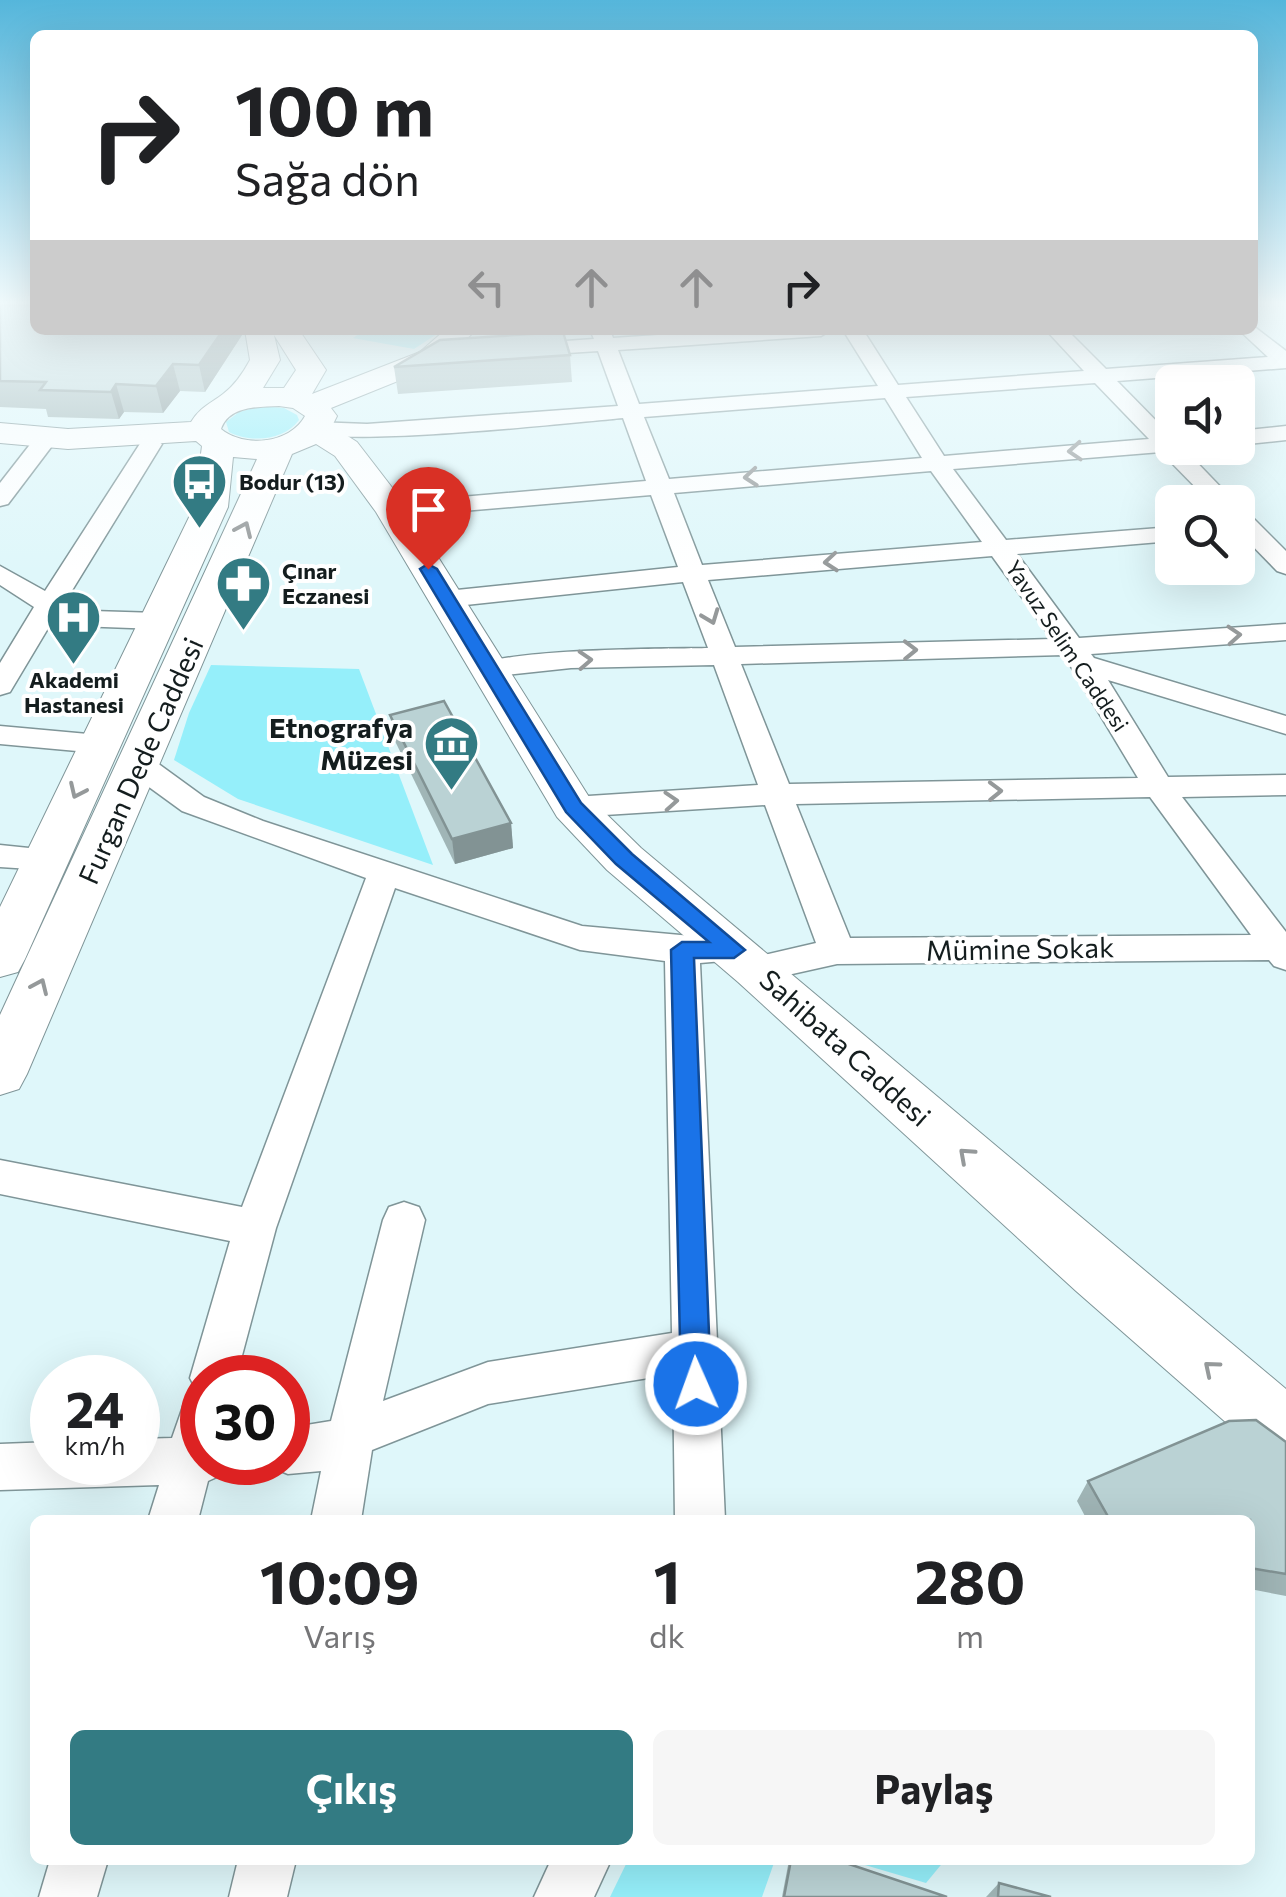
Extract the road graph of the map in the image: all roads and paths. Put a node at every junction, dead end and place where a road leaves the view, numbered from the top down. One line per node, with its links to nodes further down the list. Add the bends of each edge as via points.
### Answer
1 (241, 394): 8 (main road)
2 (306, 394): 10 (main road, Furgan Dede Caddesi)
3 (356, 394): 10 (main road)
4 (625, 394): 9 (street)
5 (855, 394): 9 (street)
6 (895, 394): 18 (street, Yavuz Selim Caddesi)
7 (1118, 394): 11 (street)
8 (232, 403): 10 (main road, via 263,397); 15 (main road, via 210,416)
9 (631, 408): 10 (street, via 367,431); 20 (street)
10 (300, 420): 15 (main road, via 250,449); 23 (main road, Sahibata Caddesi, via 346,449); 43 (main road, Furgan Dede Caddesi, one-way to 10)
11 (1155, 429)
12 (1286, 433): 14 (street)
13 (25, 435): 15 (main road); 22 (street)
14 (1255, 436)
15 (211, 437): 34 (main road, Furgan Dede Caddesi, via 211,508)
16 (151, 444): 33 (street)
17 (1155, 445): 18 (street, one-way to 18)
18 (936, 462): 20 (street, one-way to 20); 28 (street, Yavuz Selim Caddesi)
19 (1189, 465): 21 (street)
20 (658, 485): 23 (street); 30 (street)
21 (1207, 485)
22 (0, 499)
23 (392, 510): 32 (main road, Sahibata Caddesi)
24 (1286, 523): 25 (street)
25 (1255, 524)
26 (1155, 535): 28 (street)
27 (1255, 537): 29 (street)
28 (1001, 548): 30 (street, one-way to 30); 37 (street, Yavuz Selim Caddesi)
29 (1286, 566)
30 (694, 573): 32 (street); 36 (street, one-way to 36)
31 (0, 574): 33 (street)
32 (447, 599): 38 (main road, Sahibata Caddesi)
33 (46, 611): 34 (street); 39 (street)
34 (158, 620): 42 (main road, Furgan Dede Caddesi)
35 (1286, 632): 37 (street, one-way to 35)
36 (726, 654): 37 (street, one-way to 37); 38 (street, one-way to 36); 46 (street)
37 (1078, 656): 40 (street); 45 (street, Yavuz Selim Caddesi)
38 (488, 669): 47 (main road, Sahibata Caddesi)
39 (0, 686)
40 (1286, 725)
41 (0, 734): 42 (street)
42 (99, 744): 49 (main road, Furgan Dede Caddesi, one-way to 49)
43 (138, 764): 50 (street, Mümine Sokak, via 193,804); 56 (main road, Furgan Dede Caddesi, one-way to 43)
44 (1286, 785): 45 (street)
45 (1160, 789): 46 (street, one-way to 45); 52 (street, Yavuz Selim Caddesi)
46 (777, 794): 47 (street, one-way to 46); 53 (street)
47 (573, 808): 55 (main road, Sahibata Caddesi)
48 (0, 856): 49 (street)
49 (46, 858): 54 (main road, Furgan Dede Caddesi)
50 (384, 873): 51 (street, Mümine Sokak, via 580,938); 59 (street)
51 (682, 950): 55 (street, Mümine Sokak); 60 (street)
52 (1284, 950): 53 (street, Mümine Sokak)
53 (837, 952): 55 (street, Mümine Sokak)
54 (0, 958)
55 (745, 959): 62 (main road, Sahibata Caddesi, one-way to 55)
56 (0, 1074)
57 (0, 1177): 59 (street)
58 (404, 1220): 63 (street)
59 (255, 1228): 61 (street)
60 (695, 1350): 63 (street, via 488,1383); 70 (street)
61 (219, 1355)
62 (1286, 1431)
63 (351, 1436): 64 (street); 69 (street)
64 (310, 1449)
65 (180, 1461): 66 (street)
66 (0, 1466)
67 (187, 1485): 68 (street)
68 (175, 1515)
69 (337, 1515)
70 (700, 1515)
71 (78, 1865): 74 (street)
72 (266, 1865): 75 (street)
73 (579, 1865): 76 (street)
74 (68, 1897)
75 (258, 1897)
76 (563, 1897)

